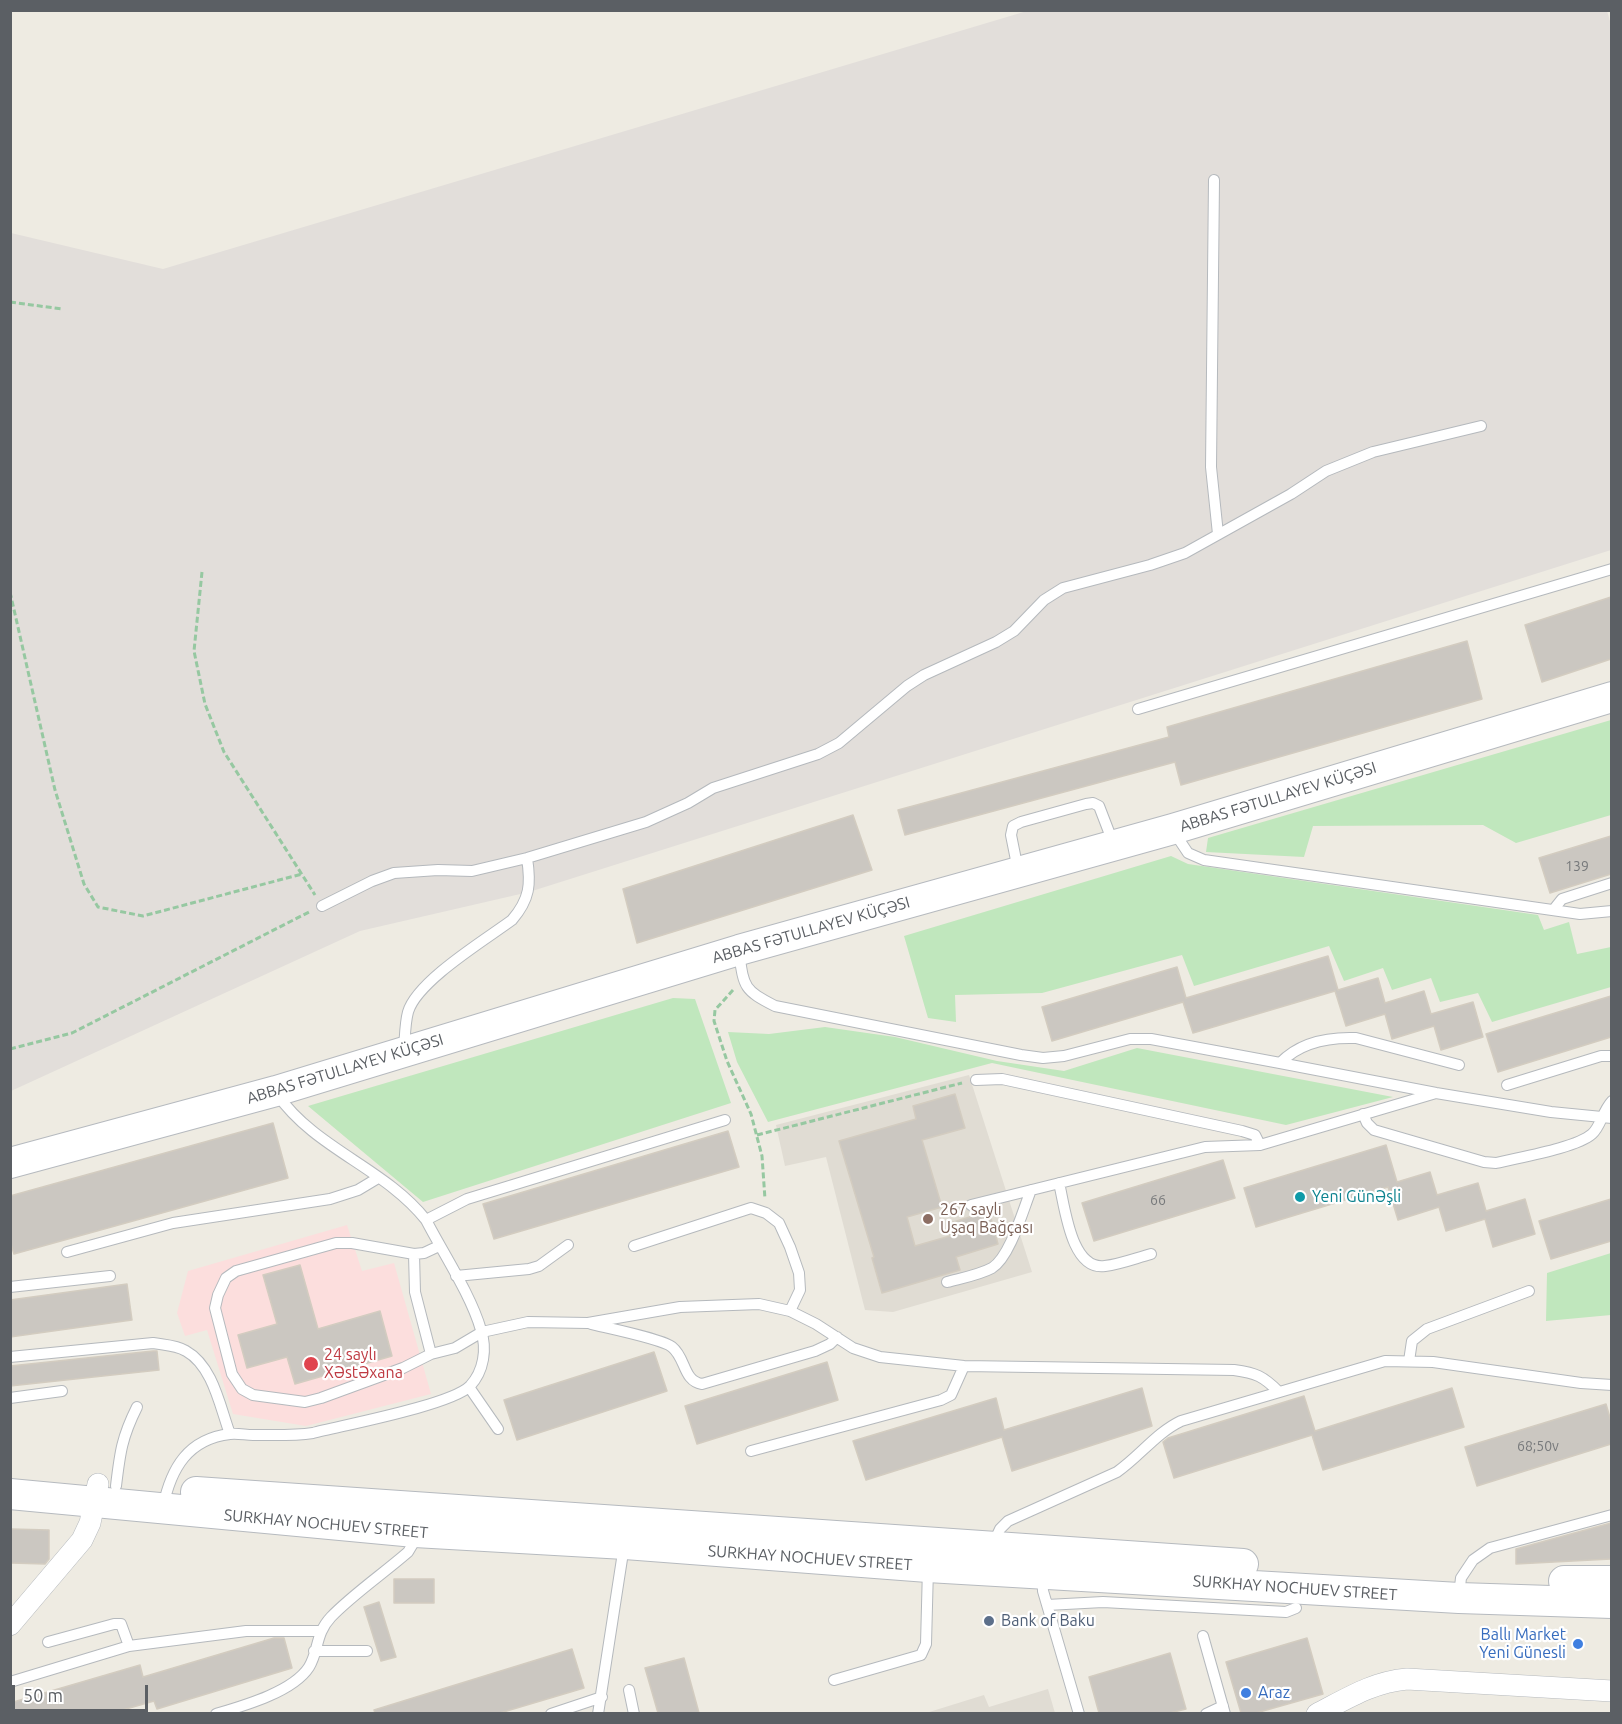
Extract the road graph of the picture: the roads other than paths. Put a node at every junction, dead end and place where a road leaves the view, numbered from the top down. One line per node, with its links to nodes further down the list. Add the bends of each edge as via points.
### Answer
1 (1214, 180): 3 (lane, via 1211,467)
2 (1481, 426): 3 (lane, via 1354,459 1326,471)
3 (1218, 534): 9 (lane, via 1185,553 1062,588 1044,600 1014,631 924,675 839,743 818,754 726,782 646,822)
4 (1611, 569): 6 (lane)
5 (1611, 697): 7 (street, ABBAS FƏTULLAYEV KÜÇƏSI)
6 (1138, 709)
7 (1173, 829): 8 (street, ABBAS FƏTULLAYEV KÜÇƏSI); 13 (lane, via 1188,853 1204,860)
8 (1114, 845): 10 (street, ABBAS FƏTULLAYEV KÜÇƏSI); 10 (lane, via 1099,806 1093,803 1021,822 1013,826 1011,835)
9 (527, 858): 12 (lane, via 472,871 394,873); 16 (lane, via 529,892 521,910 417,995 408,1012)
10 (1018, 872): 15 (street, ABBAS FƏTULLAYEV KÜÇƏSI)
11 (1611, 883): 13 (lane, via 1562,899)
12 (322, 906)
13 (1554, 909): 14 (lane, via 1580,914)
14 (1611, 910)
15 (739, 950): 16 (street, ABBAS FƏTULLAYEV KÜÇƏSI); 18 (lane, via 743,980 753,994 775,1006 1043,1059 1130,1039 1151,1039)
16 (404, 1052): 22 (street, ABBAS FƏTULLAYEV KÜÇƏSI)
17 (1611, 1056): 21 (lane)
18 (1280, 1063): 19 (lane, via 1304,1047 1341,1037); 23 (lane)
19 (1459, 1065)
20 (975, 1080): 28 (lane, via 1002,1079 1242,1131 1255,1135)
21 (1507, 1085)
22 (276, 1091): 29 (street, ABBAS FƏTULLAYEV KÜÇƏSI); 30 (lane, via 287,1108 315,1134)
23 (1436, 1093): 25 (lane); 26 (lane)
24 (1611, 1101): 26 (lane, via 1604,1110)
25 (1363, 1114): 26 (lane, via 1374,1130 1497,1163 1577,1143 1591,1135); 28 (lane)
26 (1606, 1118)
27 (725, 1120): 34 (lane, via 467,1199)
28 (1260, 1144): 31 (lane, via 1205,1147)
29 (10, 1163)
30 (378, 1178): 34 (lane, via 416,1207); 38 (lane, via 330,1199 174,1223)
31 (1059, 1183): 32 (lane); 40 (lane, via 1074,1245 1091,1265 1103,1267)
32 (1031, 1190): 33 (lane); 43 (lane, via 1003,1258 983,1272)
33 (971, 1205)
34 (426, 1220): 36 (lane)
35 (568, 1245): 42 (lane, via 529,1269)
36 (439, 1246): 39 (lane); 42 (lane)
37 (634, 1246): 46 (lane, via 751,1208 766,1213 779,1224 799,1274 800,1290)
38 (67, 1252)
39 (414, 1254): 50 (lane, via 415,1292); 50 (lane, via 352,1243 322,1246 236,1271 226,1278 215,1308 232,1374 242,1389 253,1395 305,1402 403,1368)
40 (1151, 1254)
41 (110, 1276): 44 (lane)
42 (456, 1276): 48 (lane)
43 (947, 1282)
44 (10, 1287)
45 (1529, 1291): 52 (lane, via 1427,1329 1412,1341)
46 (790, 1311): 47 (lane, via 759,1304 680,1307); 49 (lane)
47 (588, 1323): 48 (lane, via 528,1322); 49 (lane, via 668,1344 681,1356 689,1378 702,1384 815,1351)
48 (482, 1332): 50 (lane, via 455,1348); 55 (lane, via 484,1356)
49 (837, 1337): 53 (lane, via 853,1348 880,1356)
50 (431, 1354)
51 (10, 1357): 61 (lane, via 153,1343 185,1350 206,1372)
52 (1409, 1361): 54 (lane); 57 (lane, via 1385,1361)
53 (964, 1366): 57 (lane, via 1234,1370 1255,1373); 62 (lane, via 951,1395 941,1400)
54 (1611, 1384)
55 (469, 1387): 60 (lane); 61 (lane, via 423,1406 313,1433)
56 (62, 1391): 58 (lane)
57 (1279, 1392): 70 (lane, via 1165,1429 1117,1472 1008,1521 1000,1529)
58 (10, 1398)
59 (137, 1407): 64 (lane)
60 (498, 1429)
61 (230, 1434): 66 (lane, via 193,1447 183,1457)
62 (751, 1451)
63 (10, 1477): 64 (street, SURKHAY NOCHUEV STREET)
64 (103, 1491): 65 (street, SURKHAY NOCHUEV STREET); 66 (street, SURKHAY NOCHUEV STREET); 78 (street, via 82,1540)
65 (10, 1494)
66 (165, 1500): 68 (street, SURKHAY NOCHUEV STREET); 69 (street, SURKHAY NOCHUEV STREET)
67 (1611, 1515): 74 (lane, via 1490,1548 1473,1560)
68 (415, 1532): 69 (street, SURKHAY NOCHUEV STREET); 79 (lane, via 408,1552 331,1617)
69 (626, 1533): 70 (street, SURKHAY NOCHUEV STREET); 71 (street, SURKHAY NOCHUEV STREET); 89 (lane)
70 (988, 1559): 71 (street, SURKHAY NOCHUEV STREET); 72 (street, SURKHAY NOCHUEV STREET); 74 (street, SURKHAY NOCHUEV STREET)
71 (928, 1567): 85 (lane, via 926,1644 921,1655)
72 (1042, 1574): 74 (street, SURKHAY NOCHUEV STREET); 76 (lane)
73 (1611, 1581): 74 (street, SURKHAY NOCHUEV STREET)
74 (1460, 1588): 75 (street, SURKHAY NOCHUEV STREET)
75 (1611, 1602)
76 (1047, 1605): 77 (lane, via 1088,1602 1286,1612); 97 (lane)
77 (1296, 1608)
78 (10, 1624)
79 (320, 1631): 82 (lane, via 246,1631); 83 (lane)
80 (1203, 1636): 91 (lane)
81 (48, 1642): 82 (lane, via 121,1624)
82 (129, 1646): 86 (lane)
83 (314, 1651): 84 (lane); 90 (lane, via 310,1667 298,1678)
84 (367, 1651)
85 (834, 1680)
86 (10, 1682)
87 (629, 1690): 96 (lane)
88 (1611, 1691): 99 (street, via 1388,1680)
89 (602, 1697): 94 (lane); 95 (lane)
90 (253, 1703): 92 (lane); 93 (lane)
91 (1224, 1710): 98 (lane)
92 (216, 1713)
93 (244, 1713)
94 (551, 1713)
95 (598, 1713)
96 (633, 1713)
97 (1079, 1713)
98 (1206, 1713)
99 (1317, 1713)

